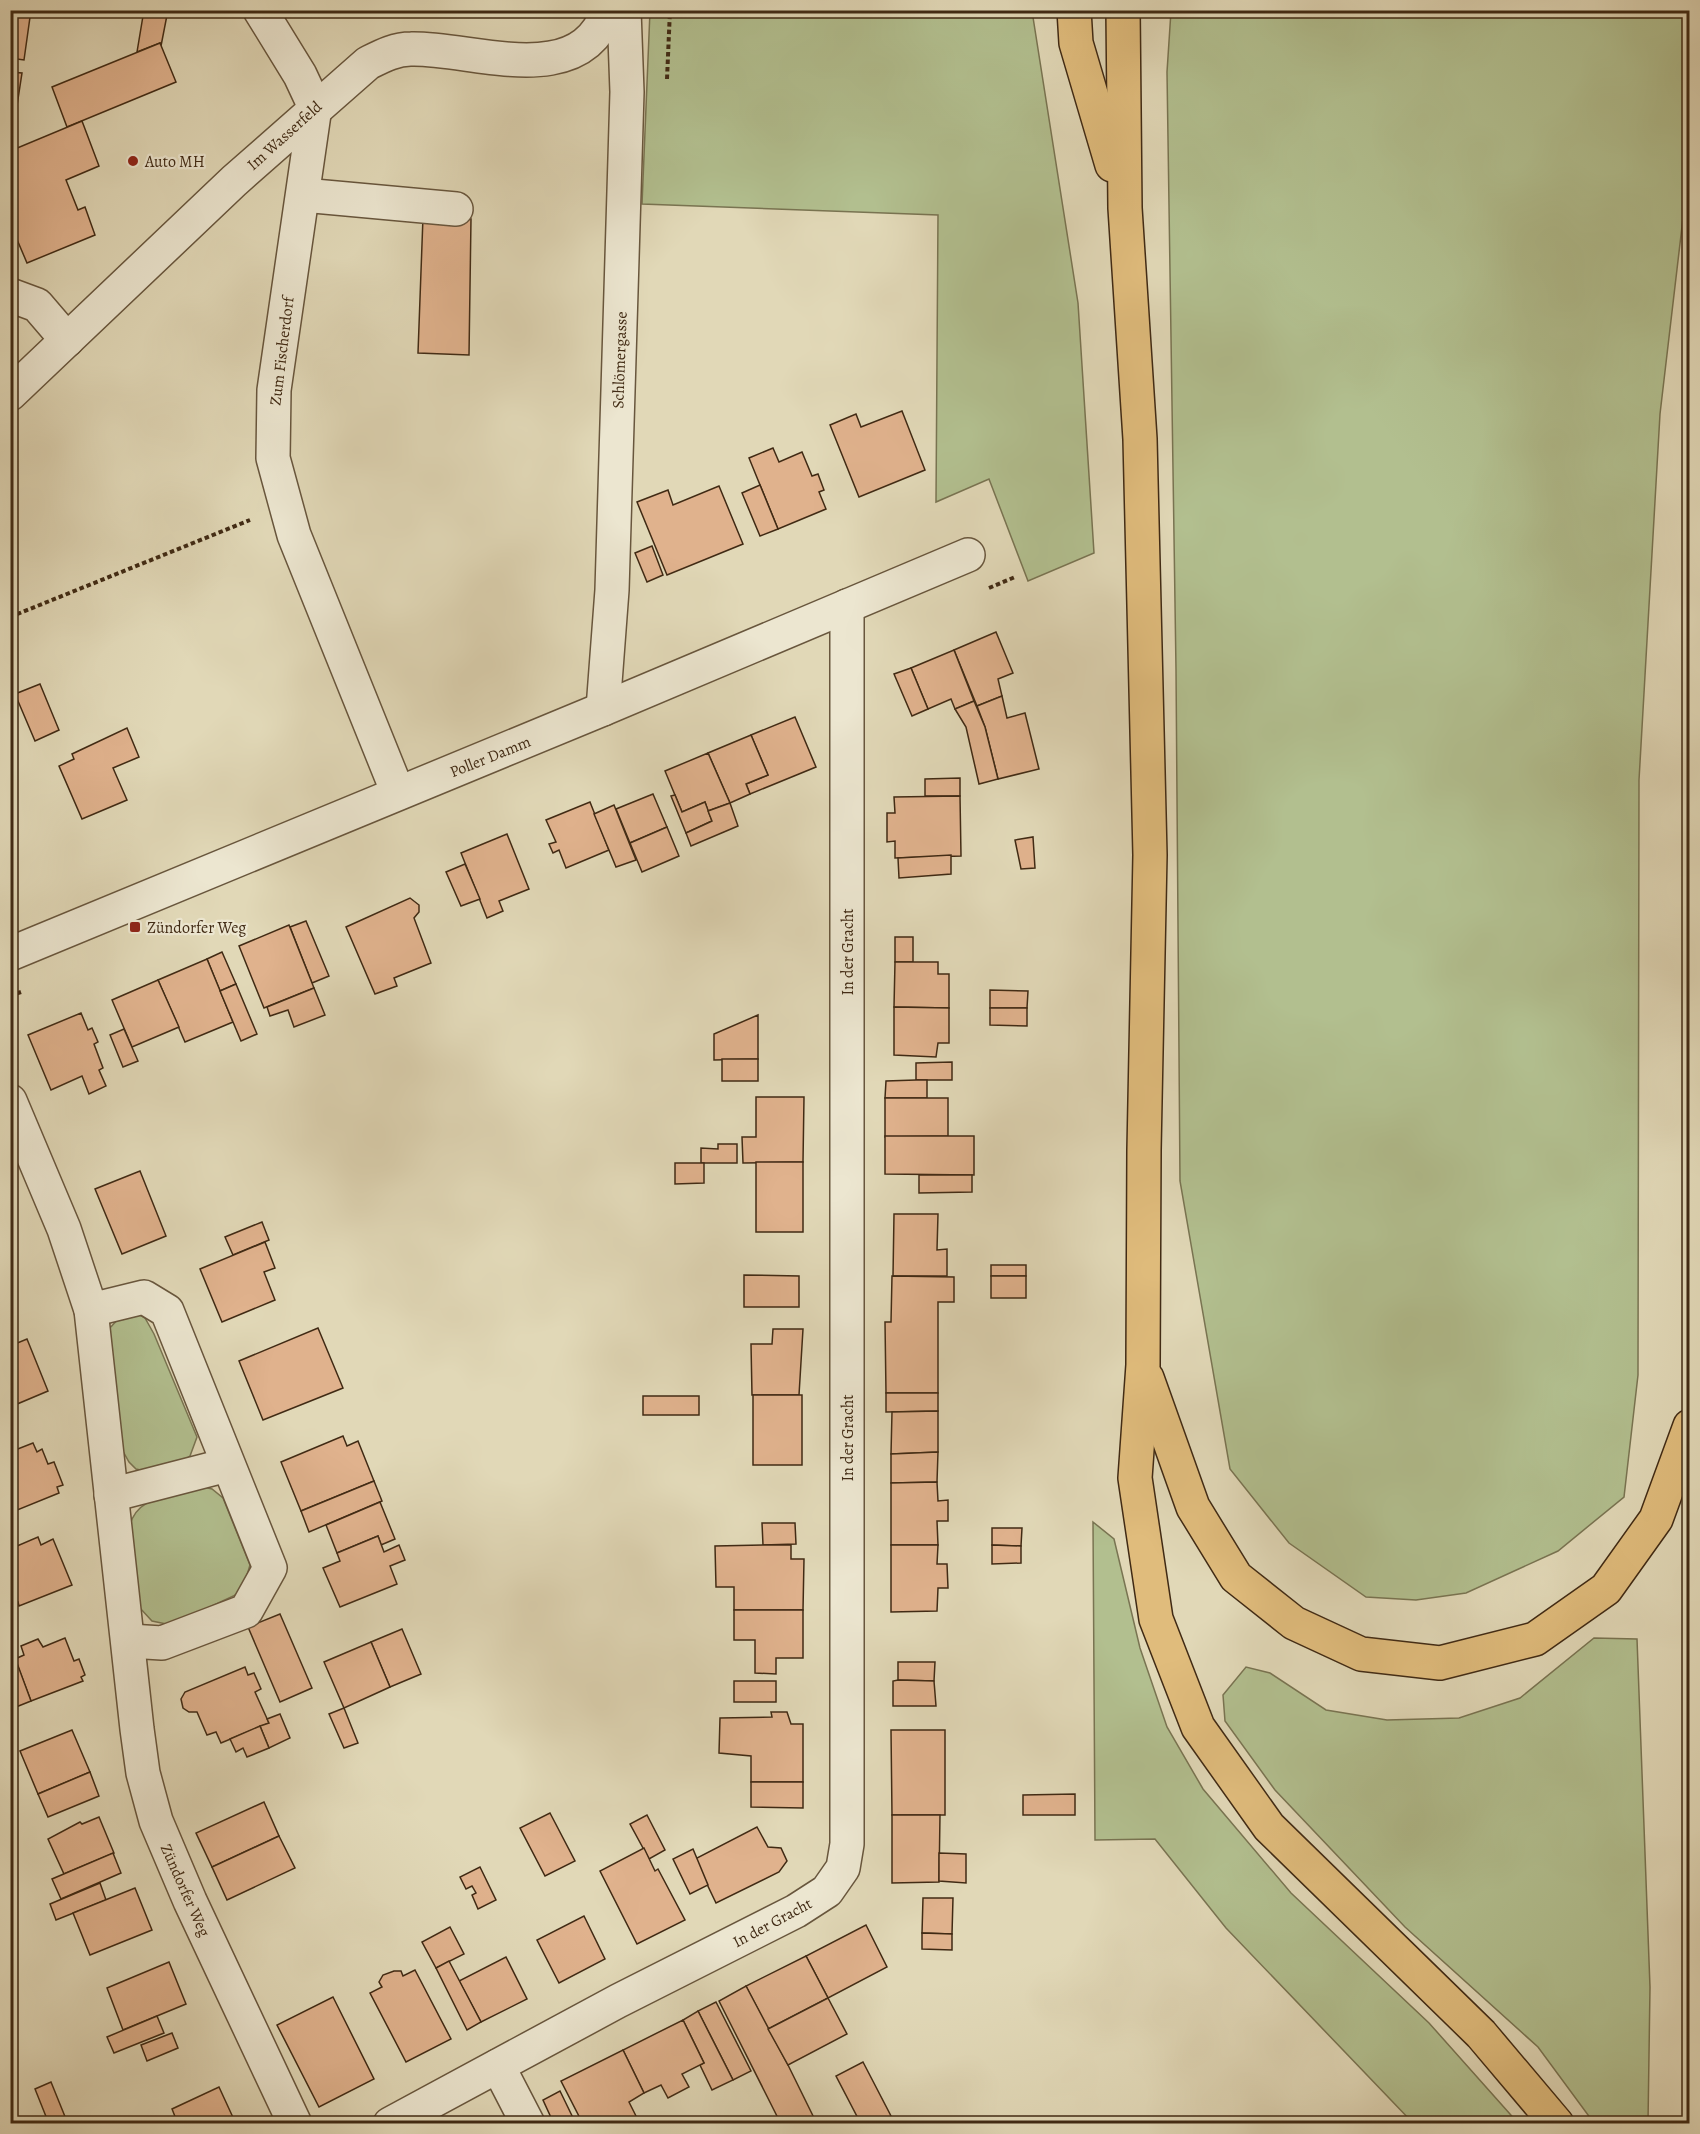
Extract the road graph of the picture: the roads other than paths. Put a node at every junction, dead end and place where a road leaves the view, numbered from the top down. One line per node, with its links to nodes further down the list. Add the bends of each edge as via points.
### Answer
1 (260, 10): 10 (street, via 300,75)
2 (609, 10): 10 (street, Im Wasserfeld, via 589,41 553,59 524,61 425,49 390,52 368,63)
3 (624, 10): 19 (street, Schlömergasse, via 627,102 612,590)
4 (1060, 10): 8 (highway)
5 (1074, 10): 8 (highway)
6 (1123, 10): 9 (highway)
7 (1145, 10): 9 (highway)
8 (1076, 44): 12 (highway)
9 (1122, 76): 12 (highway)
10 (315, 108): 11 (street, Zum Fischerdorf); 15 (street, Im Wasserfeld)
11 (303, 195): 13 (street); 20 (street, Zum Fischerdorf, via 274,390 273,458 284,504)
12 (1125, 208): 24 (highway, via 1140,439 1150,855)
13 (456, 209)
14 (10, 294): 15 (street, via 37,304)
15 (68, 340): 16 (street, Im Wasserfeld)
16 (10, 394)
17 (968, 555): 18 (street, Poller Damm)
18 (847, 606): 19 (street, Poller Damm); 29 (street, In der Gracht, via 847,1844 843,1868 827,1891 796,1911)
19 (603, 709): 20 (street, Poller Damm)
20 (398, 793): 21 (street, Poller Damm)
21 (10, 954)
22 (10, 1101): 23 (street, Zündorfer Weg, via 64,1229)
23 (91, 1311): 26 (street, via 144,1297 167,1311); 27 (street, Zündorfer Weg)
24 (1143, 1365): 25 (highway, via 1193,1507 1236,1577 1294,1623 1361,1654 1440,1664 1535,1639 1606,1590 1656,1519); 33 (highway, via 1134,1478 1156,1619 1198,1727 1269,1827 1481,2034)
25 (1689, 1426)
26 (227, 1465): 27 (street); 28 (street, via 270,1568 246,1611 162,1643)
27 (111, 1495): 28 (street, Zündorfer Weg)
28 (129, 1641): 30 (street, Zündorfer Weg, via 144,1773 156,1821)
29 (498, 2066): 31 (street, In der Gracht); 32 (street)
30 (295, 2124)
31 (390, 2124)
32 (528, 2124)
33 (1557, 2124)

